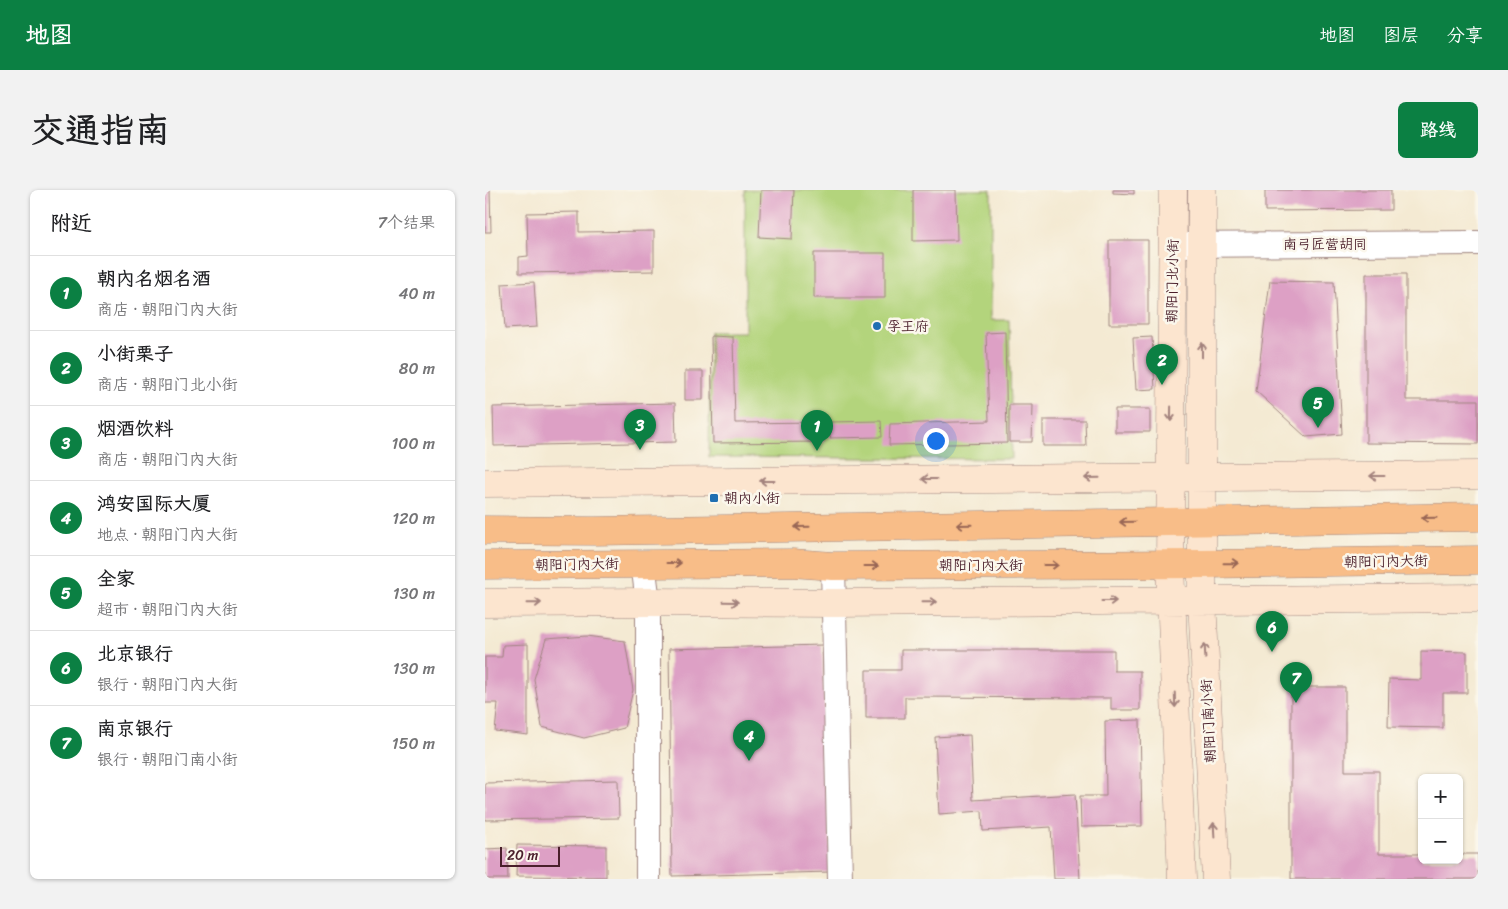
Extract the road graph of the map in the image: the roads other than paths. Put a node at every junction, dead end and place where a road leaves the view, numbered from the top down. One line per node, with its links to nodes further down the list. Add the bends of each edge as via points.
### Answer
1 (1173, 190): 3 (street, 朝阳门北小街)
2 (1202, 190): 5 (street)
3 (1173, 244): 5 (street, 南弓匠营胡同); 7 (street, 朝阳门北小街, one-way to 7)
4 (1478, 244): 5 (street, 南弓匠营胡同)
5 (1202, 245): 8 (street, one-way to 5)
6 (1478, 475): 8 (street, one-way to 8)
7 (1171, 476): 8 (street); 9 (street, one-way to 9); 11 (street, 朝阳门北小街)
8 (1203, 476): 12 (street)
9 (485, 483)
10 (1478, 517): 12 (main road, one-way to 12)
11 (1170, 522): 12 (main road); 13 (main road, one-way to 13); 16 (street, 朝阳门北小街)
12 (1203, 522): 17 (street, 朝阳门南小街)
13 (485, 530)
14 (1478, 560): 17 (main road, 朝阳门内大街, one-way to 14)
15 (643, 563): 18 (main road, 朝阳门内大街); 19 (main road, 朝阳门内大街, one-way to 19); 23 (street)
16 (1170, 564): 17 (main road, 朝阳门内大街); 19 (main road, 朝阳门内大街, one-way to 16); 21 (street)
17 (1203, 564): 22 (street, 朝阳门南小街)
18 (485, 565)
19 (833, 566): 24 (street)
20 (1478, 598): 22 (street)
21 (1172, 600): 22 (street); 24 (street, one-way to 21); 28 (street, one-way to 28)
22 (1202, 600): 29 (street, 朝阳门南小街, one-way to 22)
23 (648, 602): 24 (street, one-way to 24); 25 (street, one-way to 23); 26 (street)
24 (834, 603): 27 (street)
25 (485, 604)
26 (648, 879)
27 (840, 879)
28 (1182, 879)
29 (1216, 879)

